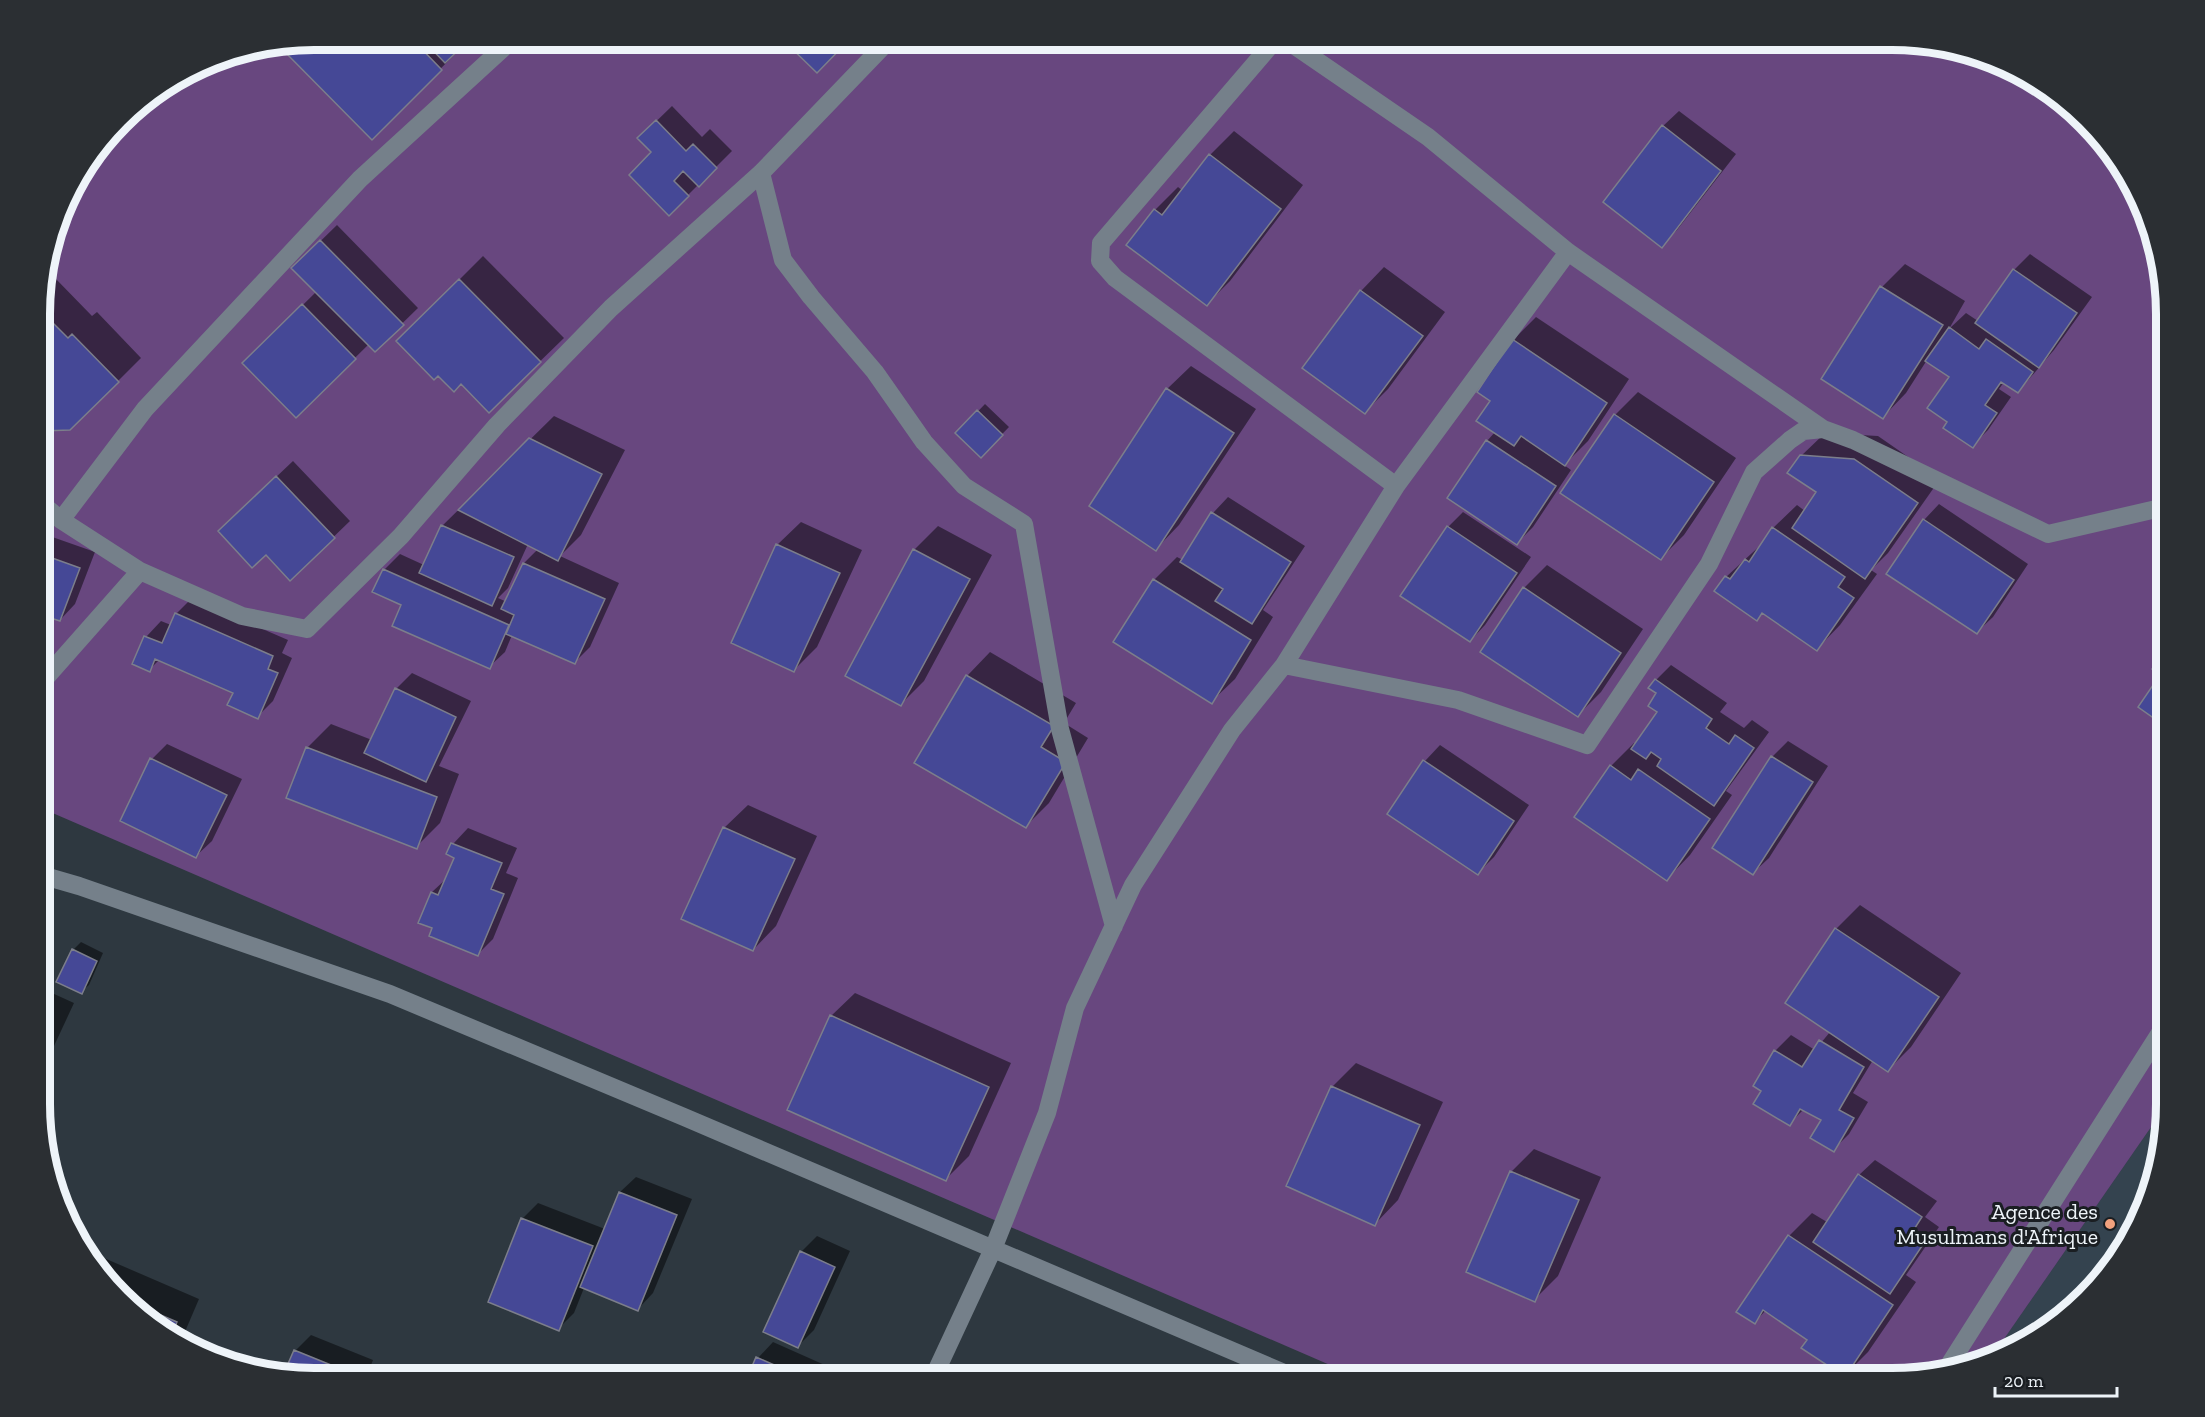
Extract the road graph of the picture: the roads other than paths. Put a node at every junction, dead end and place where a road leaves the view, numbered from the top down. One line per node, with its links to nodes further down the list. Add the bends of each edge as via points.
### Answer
1 (501, 50): 11 (street, via 360,179 145,409)
2 (879, 50): 5 (street)
3 (1267, 50): 8 (street, via 1101,243 1100,261 1115,278)
4 (1301, 50): 6 (street, via 1428,137)
5 (761, 173): 12 (street, via 611,308 497,425 400,536 307,629 242,616); 16 (street, via 783,260 875,372 924,442 964,486 1024,524 1060,729)
6 (1568, 252): 7 (street); 8 (street)
7 (1823, 429): 9 (street, via 2048,534); 13 (street, via 1803,430 1754,472 1709,564 1587,745 1458,700)
8 (1396, 486): 13 (street)
9 (2156, 509)
10 (50, 511): 11 (street)
11 (61, 520): 12 (street)
12 (140, 571): 14 (street)
13 (1284, 665): 16 (street, via 1232,730 1133,885)
14 (50, 673)
15 (50, 878): 18 (street, via 390,994)
16 (1114, 926): 18 (street, via 1075,1008 1047,1113)
17 (2156, 1038): 19 (street)
18 (993, 1249): 20 (street); 21 (street)
19 (1952, 1360)
20 (938, 1368)
21 (1273, 1368)

